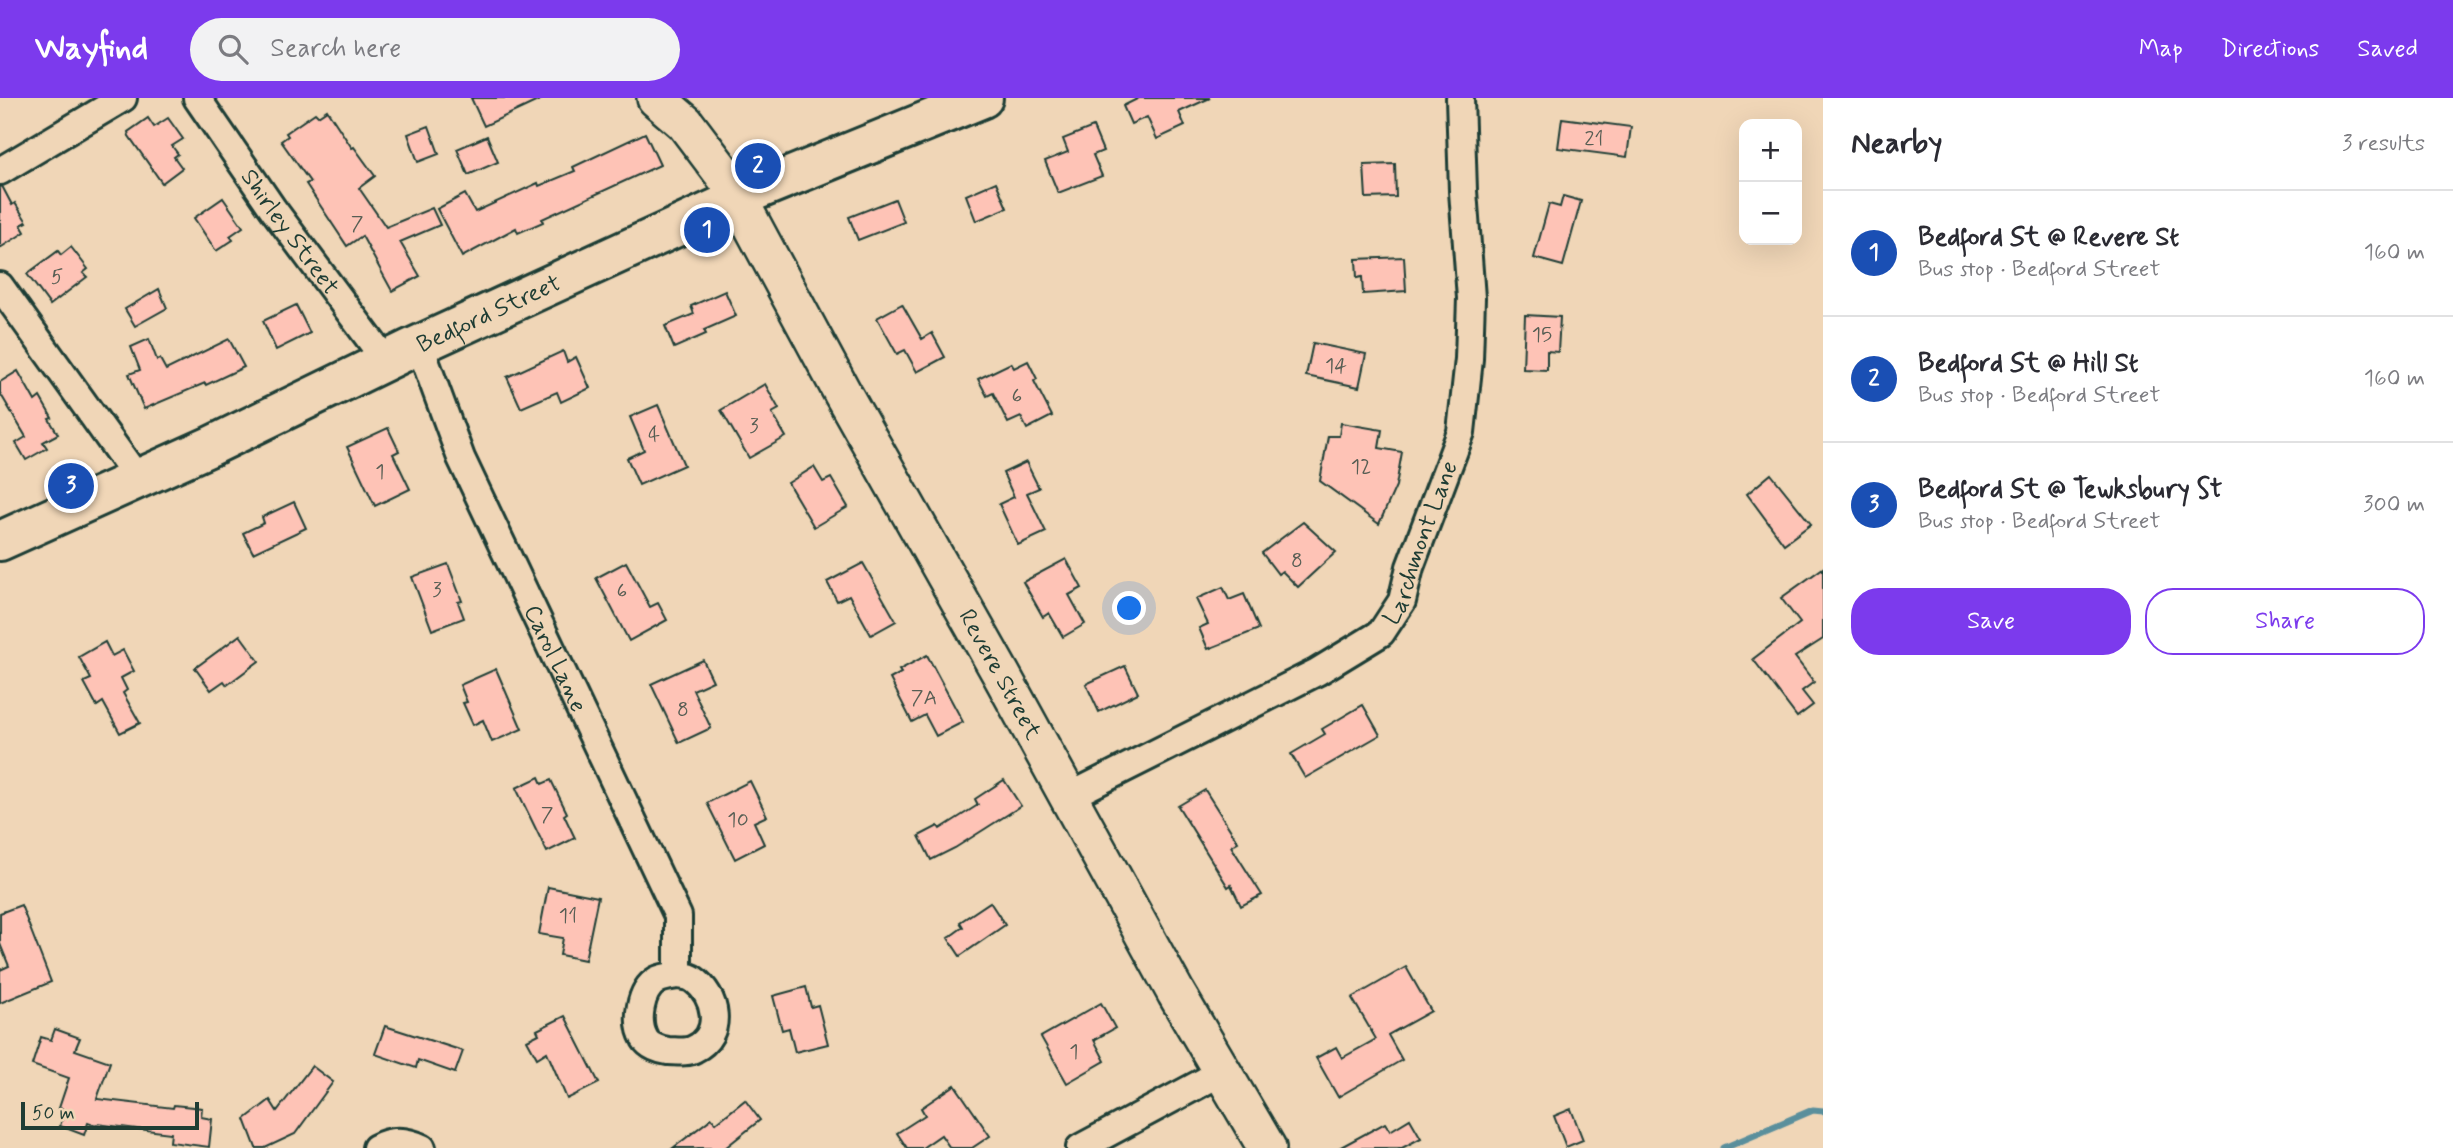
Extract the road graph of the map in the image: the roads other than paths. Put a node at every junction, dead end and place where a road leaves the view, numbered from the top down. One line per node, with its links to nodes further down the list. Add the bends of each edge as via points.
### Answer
1 (123, 98): 6 (street)
2 (197, 98): 9 (street, Shirley Street, via 273,209)
3 (656, 98): 7 (street, Revere Street, via 685,123)
4 (983, 98): 7 (main road, Bedford Street)
5 (1460, 98): 12 (street, Larchmont Lane, via 1471,298 1461,432 1410,567 1402,601 1381,633 1317,672)
6 (0, 171)
7 (738, 199): 9 (main road, Bedford Street); 12 (street, Revere Street)
8 (0, 286): 10 (street)
9 (403, 353): 10 (main road, Bedford Street); 13 (street, Carol Lane, via 460,458 678,916)
10 (138, 480): 11 (main road, Bedford Street)
11 (0, 541)
12 (1068, 797): 14 (street, Revere Street)
13 (678, 975)
14 (1222, 1072): 17 (street); 18 (street, Revere Street)
15 (376, 1148): 16 (street, via 397,1141)
16 (422, 1148)
17 (1080, 1148)
18 (1267, 1148)

